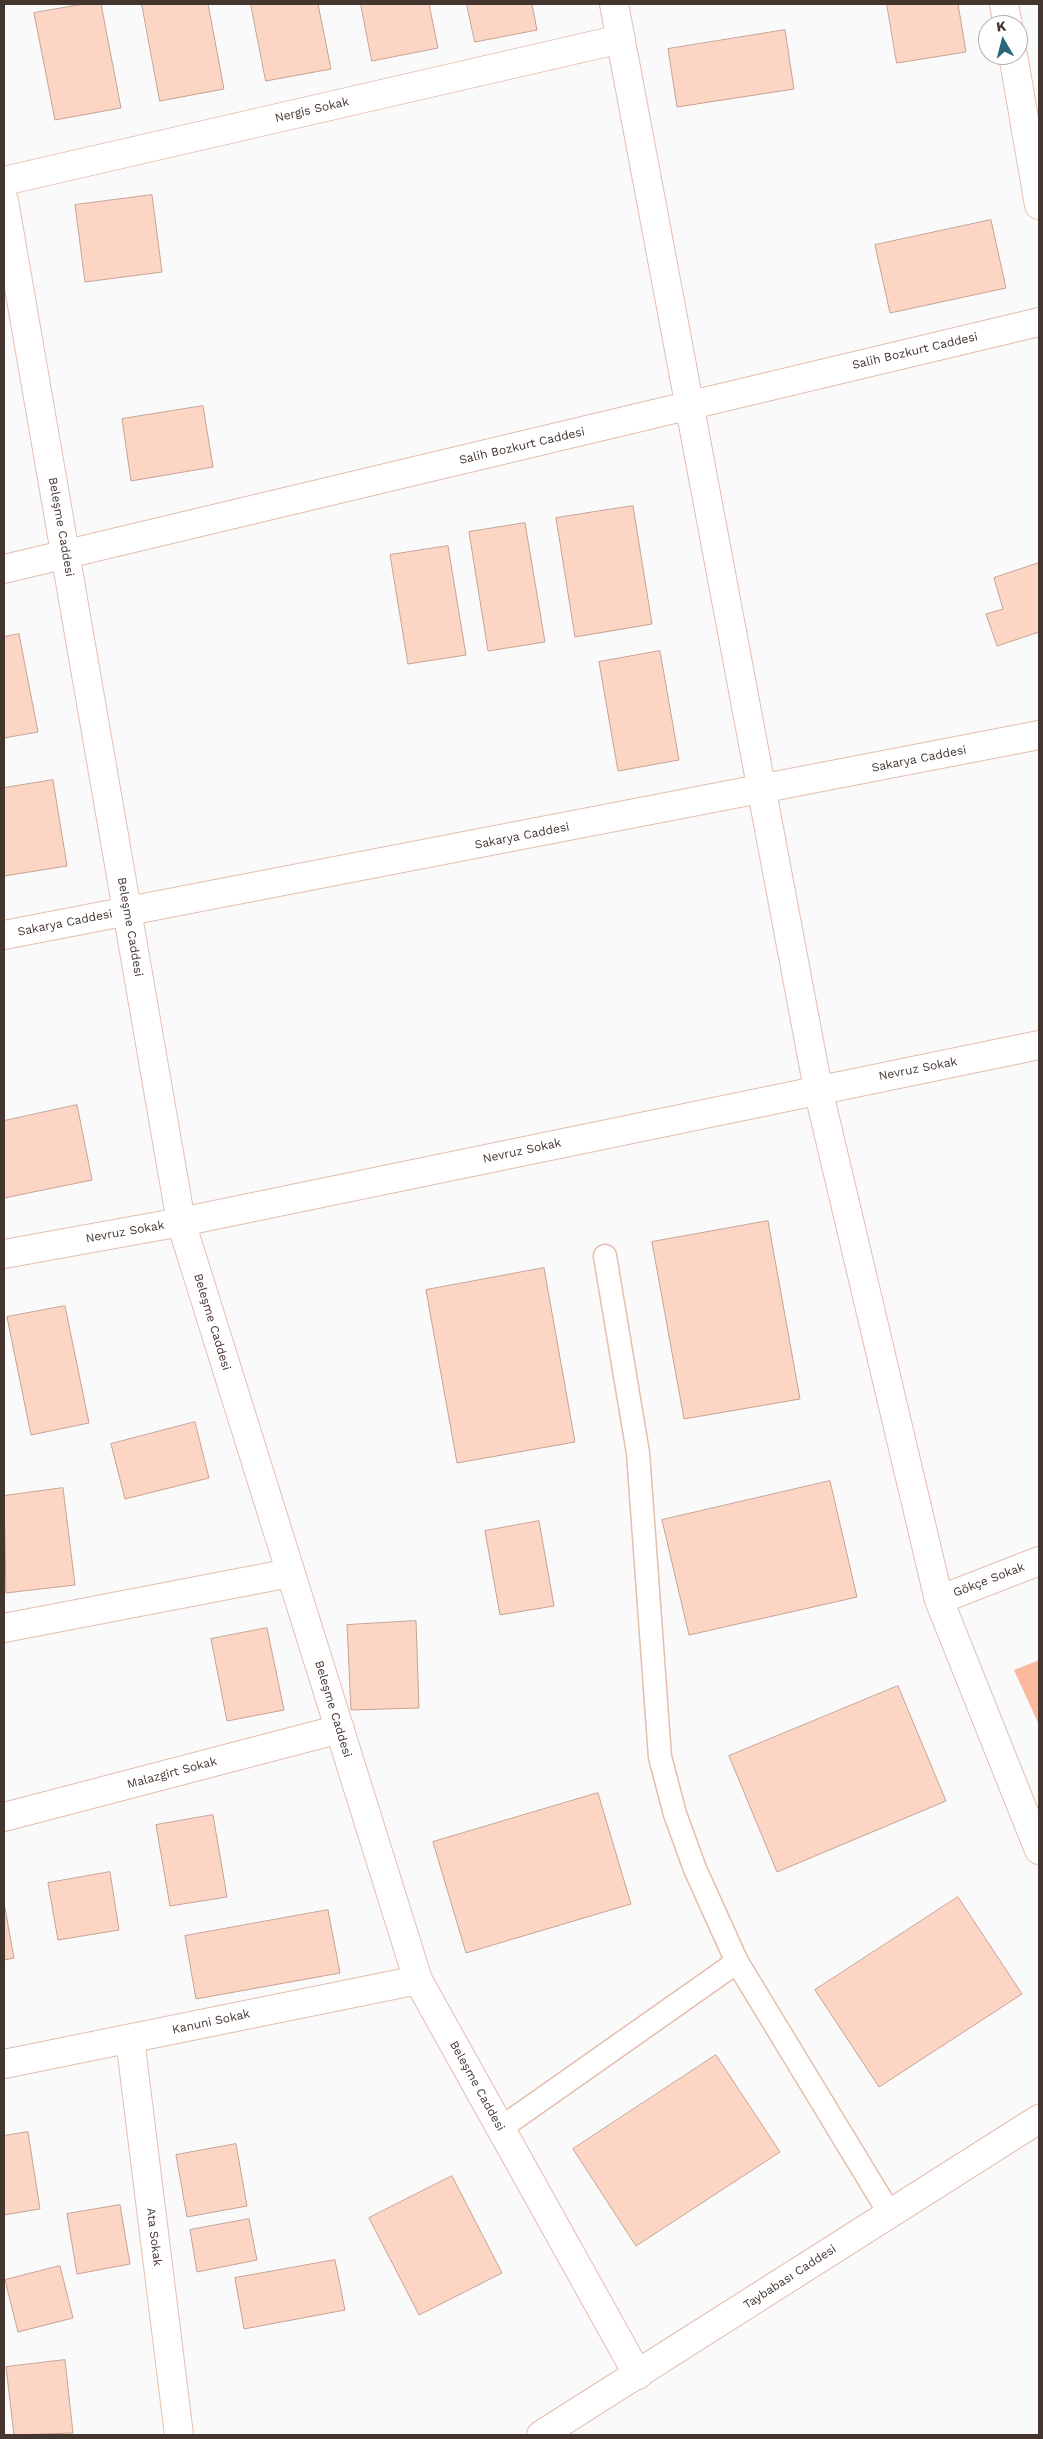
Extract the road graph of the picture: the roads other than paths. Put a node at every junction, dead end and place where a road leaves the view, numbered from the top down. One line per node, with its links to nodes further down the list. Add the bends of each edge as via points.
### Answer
1 (614, 4): 2 (street)
2 (621, 39): 4 (street, Nergis Sokak); 8 (street)
3 (1015, 65): 6 (street)
4 (4, 181)
5 (4, 201): 9 (street, Beleşme Caddesi)
6 (1039, 205)
7 (1039, 322): 8 (street, Salih Bozkurt Caddesi)
8 (689, 406): 9 (street, Salih Bozkurt Caddesi); 12 (street)
9 (65, 555): 10 (street, Salih Bozkurt Caddesi); 13 (street, Beleşme Caddesi)
10 (4, 569)
11 (1039, 735): 12 (street, Sakarya Caddesi)
12 (761, 790): 13 (street, Sakarya Caddesi); 16 (street)
13 (127, 912): 14 (street, Sakarya Caddesi); 17 (street, Beleşme Caddesi)
14 (4, 935)
15 (1039, 1045): 16 (street, Nevruz Sokak)
16 (818, 1089): 17 (street, Nevruz Sokak); 22 (street)
17 (181, 1222): 18 (street, Nevruz Sokak); 21 (street, Beleşme Caddesi)
18 (4, 1254)
19 (604, 1256): 27 (lane, via 638,1453 660,1757 675,1814 695,1869)
20 (1039, 1561): 22 (street, Gökçe Sokak)
21 (290, 1572): 23 (street); 24 (street, Beleşme Caddesi)
22 (938, 1600): 26 (street)
23 (4, 1628)
24 (340, 1729): 25 (street, Malazgirt Sokak); 28 (street, Beleşme Caddesi)
25 (4, 1817)
26 (1039, 1850)
27 (737, 1962): 32 (lane); 33 (lane)
28 (418, 1980): 29 (street, Kanuni Sokak); 32 (street, Beleşme Caddesi)
29 (130, 2039): 30 (street, Kanuni Sokak); 35 (street, Ata Sokak)
30 (4, 2064)
31 (1039, 2119): 33 (street, Taybabası Caddesi)
32 (501, 2128): 34 (street, Beleşme Caddesi)
33 (890, 2214): 34 (street, Taybabası Caddesi)
34 (638, 2375): 36 (street, Taybabası Caddesi)
35 (179, 2435)
36 (541, 2435)

